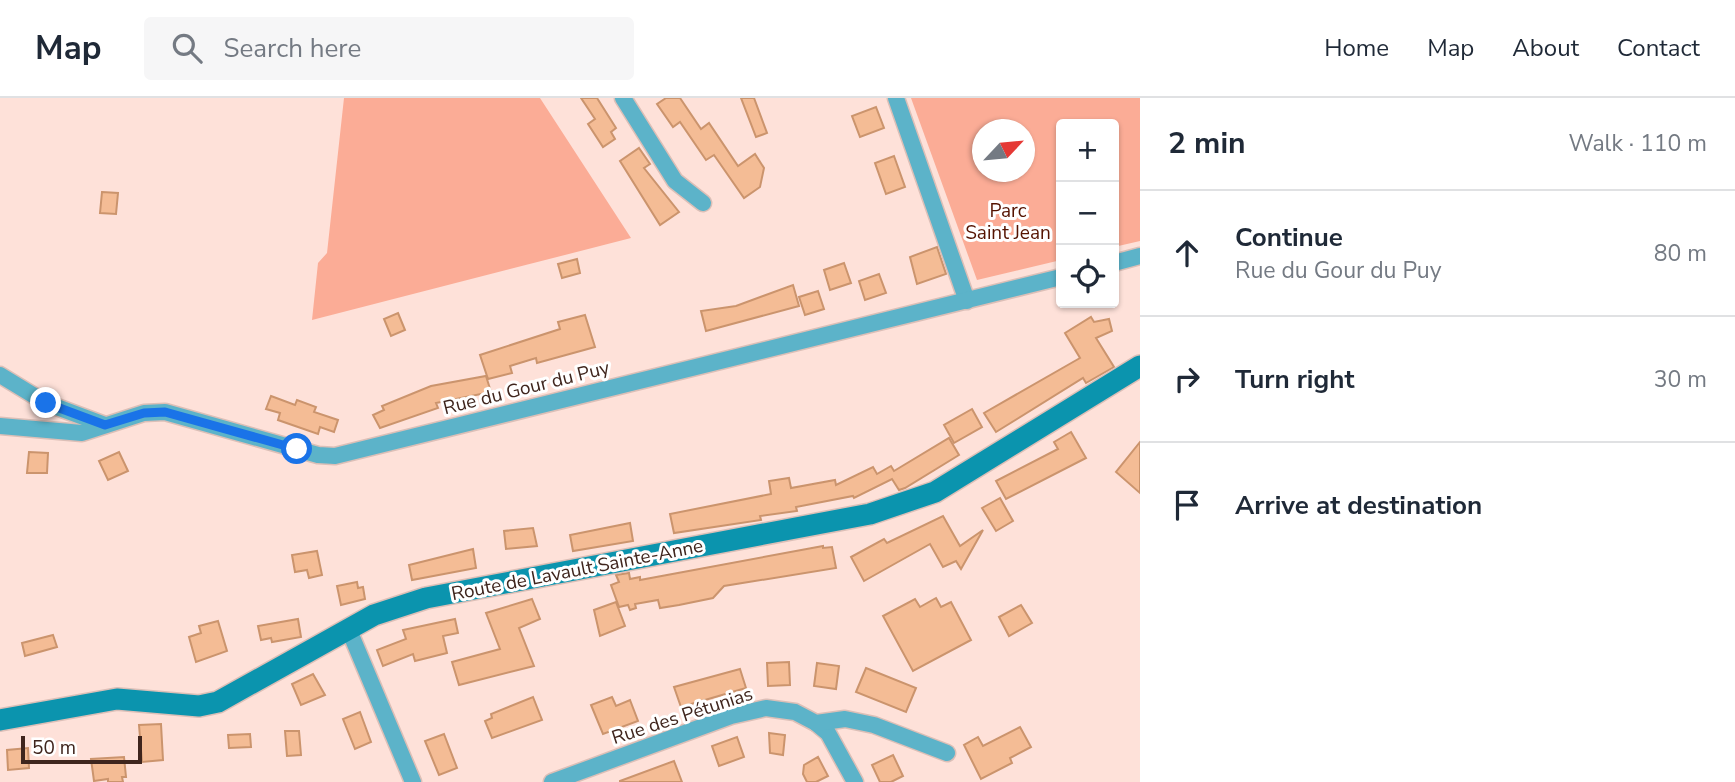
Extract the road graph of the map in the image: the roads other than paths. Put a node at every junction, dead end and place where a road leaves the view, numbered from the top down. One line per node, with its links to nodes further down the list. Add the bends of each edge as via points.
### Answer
1 (623, 98): 3 (street, via 675,181)
2 (896, 98): 7 (street)
3 (703, 203)
4 (1140, 256): 5 (street)
5 (1119, 262)
6 (1056, 277): 7 (street, Rue du Gour du Puy)
7 (967, 301): 10 (street, Rue du Gour du Puy, via 335,456 318,456 165,412)
8 (1140, 366): 12 (street, Route de Lavault Sainte-Anne, via 935,492 904,505 425,598 374,615)
9 (0, 375): 10 (street, via 46,403)
10 (105, 425): 11 (street, Rue du Gour du Puy, via 82,433)
11 (0, 426)
12 (349, 630): 13 (street, Route de Lavault Sainte-Anne, via 218,702 199,706 106,700); 16 (street)
13 (0, 720)
14 (816, 723): 15 (street, Rue des Pétunias, via 845,719 874,725); 17 (street, Rue des Pétunias, via 795,712 766,708 731,716); 18 (street, via 834,742)
15 (947, 753)
16 (413, 782)
17 (552, 782)
18 (855, 782)

